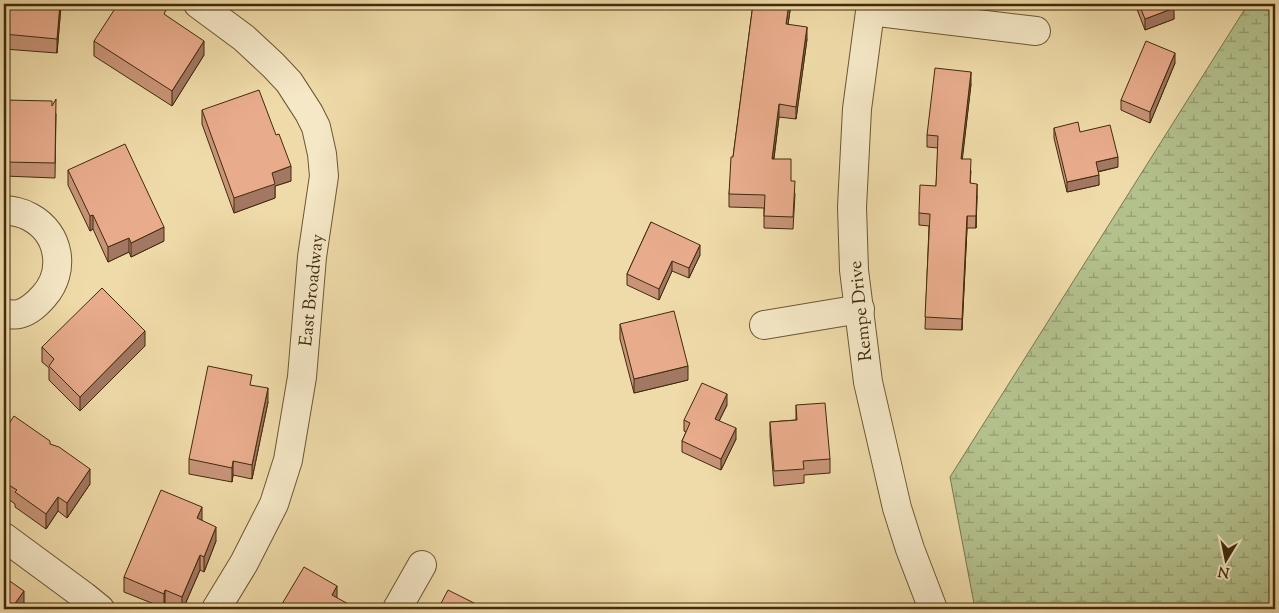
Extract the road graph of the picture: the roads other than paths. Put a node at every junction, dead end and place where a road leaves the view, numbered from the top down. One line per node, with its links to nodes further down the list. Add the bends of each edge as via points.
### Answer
1 (198, 4): 11 (street, East Broadway, via 244,38 289,82 316,127 324,176 312,257 302,377 288,460 274,504)
2 (870, 7): 3 (street); 5 (street, Rempe Drive, via 857,109 852,207 854,270)
3 (1036, 31)
4 (4, 210): 6 (street, via 30,216 41,224 48,232 58,257 51,288 36,306 19,314)
5 (860, 308): 7 (street); 13 (street, Rempe Drive, via 868,382 897,508)
6 (4, 314)
7 (764, 324)
8 (4, 537): 10 (street)
9 (422, 564): 12 (street)
10 (100, 609)
11 (216, 609)
12 (398, 609)
13 (933, 609)

